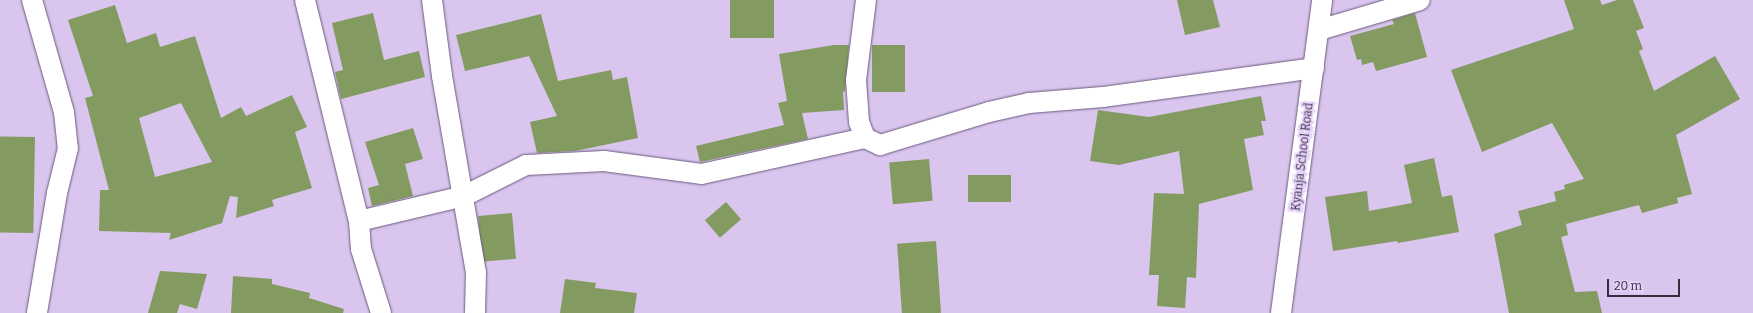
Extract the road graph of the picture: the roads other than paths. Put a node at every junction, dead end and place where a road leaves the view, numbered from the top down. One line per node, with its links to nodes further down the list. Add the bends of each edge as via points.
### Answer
1 (32, 0): 12 (street, via 64,112 68,148 57,193)
2 (305, 0): 11 (street)
3 (432, 0): 10 (street, via 442,76)
4 (866, 0): 9 (street, via 856,80 859,122)
5 (1322, 0): 7 (street, Kyanja School Road)
6 (1420, 0): 7 (street)
7 (1319, 30): 8 (street, Kyanja School Road)
8 (1314, 68): 9 (street, via 1103,97 1029,103 989,112 880,145); 15 (street, Kyanja School Road)
9 (865, 138): 10 (street, via 701,174 604,161 526,165)
10 (464, 196): 11 (street); 14 (street, via 476,272)
11 (359, 220): 13 (street, via 361,248)
12 (37, 313)
13 (381, 313)
14 (475, 313)
15 (1281, 313)

